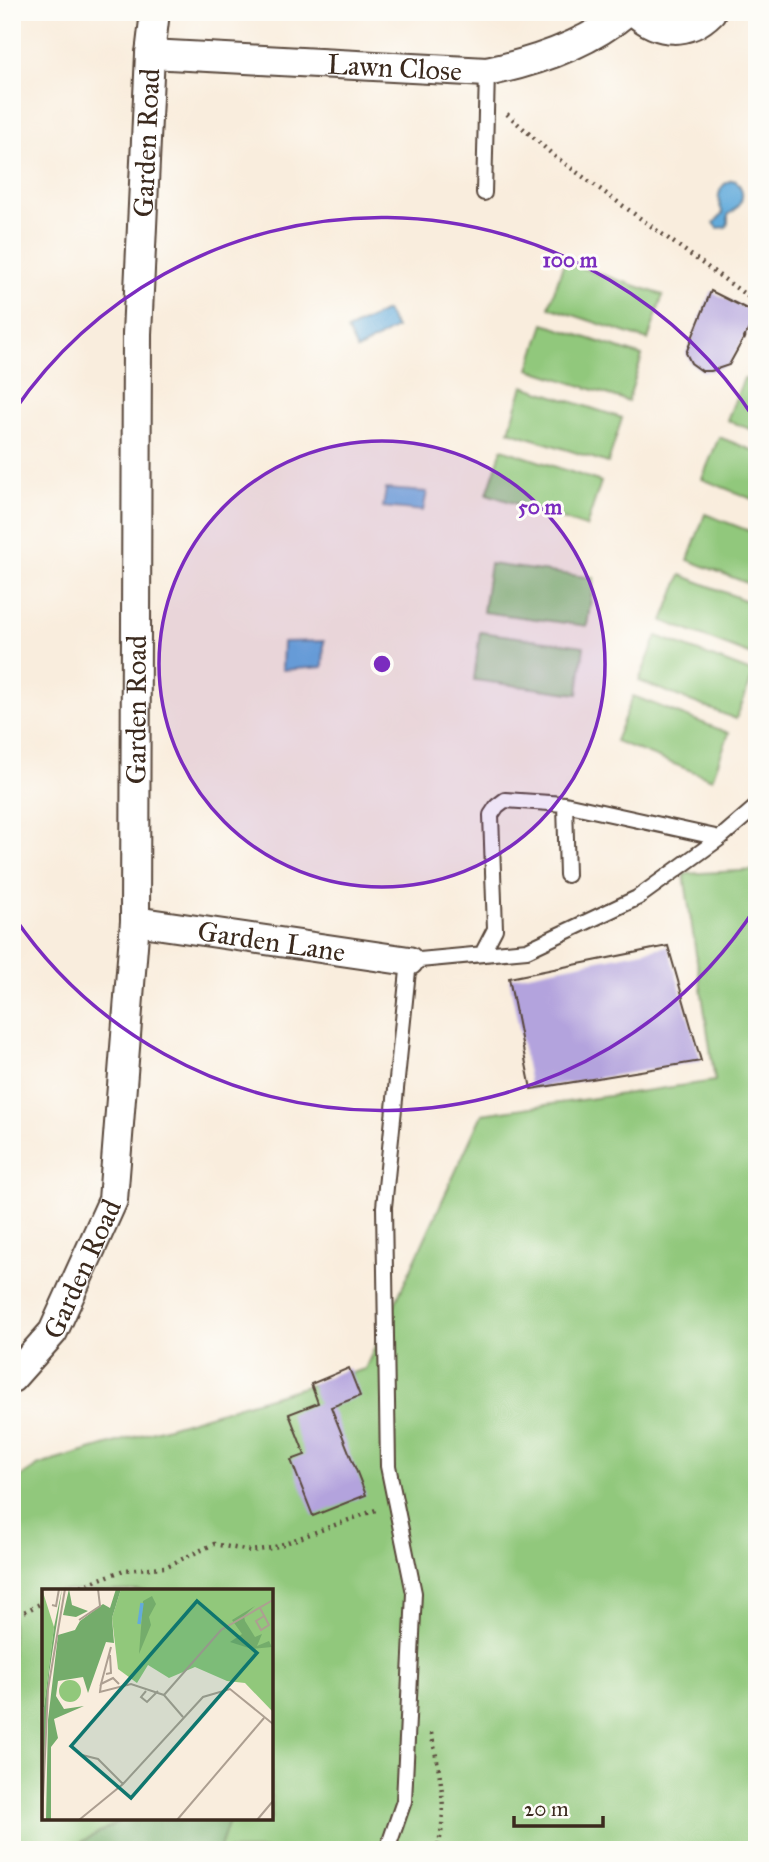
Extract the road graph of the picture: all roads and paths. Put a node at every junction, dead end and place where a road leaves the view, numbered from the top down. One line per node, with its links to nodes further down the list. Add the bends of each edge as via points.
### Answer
1 (155, 12): 5 (street, Garden Road)
2 (626, 12): 6 (street, Lawn Close, via 577,42 514,66)
3 (635, 12): 4 (street, via 648,23 681,30)
4 (711, 12)
5 (150, 54): 6 (street, Lawn Close); 15 (street, Garden Road, via 137,334)
6 (487, 84): 7 (lane); 8 (path, via 553,155)
7 (484, 194)
8 (757, 303)
9 (744, 338): 10 (path)
10 (757, 343)
11 (565, 804): 13 (lane); 14 (lane); 16 (lane, via 505,800 491,815 495,929)
12 (757, 806): 13 (lane)
13 (720, 838): 16 (lane, via 637,898 527,950)
14 (567, 875)
15 (135, 921): 17 (street, Garden Lane); 20 (street, Garden Road, via 113,1200 53,1332)
16 (482, 954): 17 (lane)
17 (409, 961): 21 (lane, via 384,1207 388,1465)
18 (757, 1089): 19 (path, via 753,1102)
19 (757, 1119)
20 (12, 1378)
21 (396, 1502): 22 (path, via 272,1548 250,1551 214,1544 165,1567 124,1570); 25 (lane, via 414,1593 404,1801)
22 (73, 1589)
23 (42, 1603): 24 (path)
24 (12, 1618)
25 (387, 1850)

